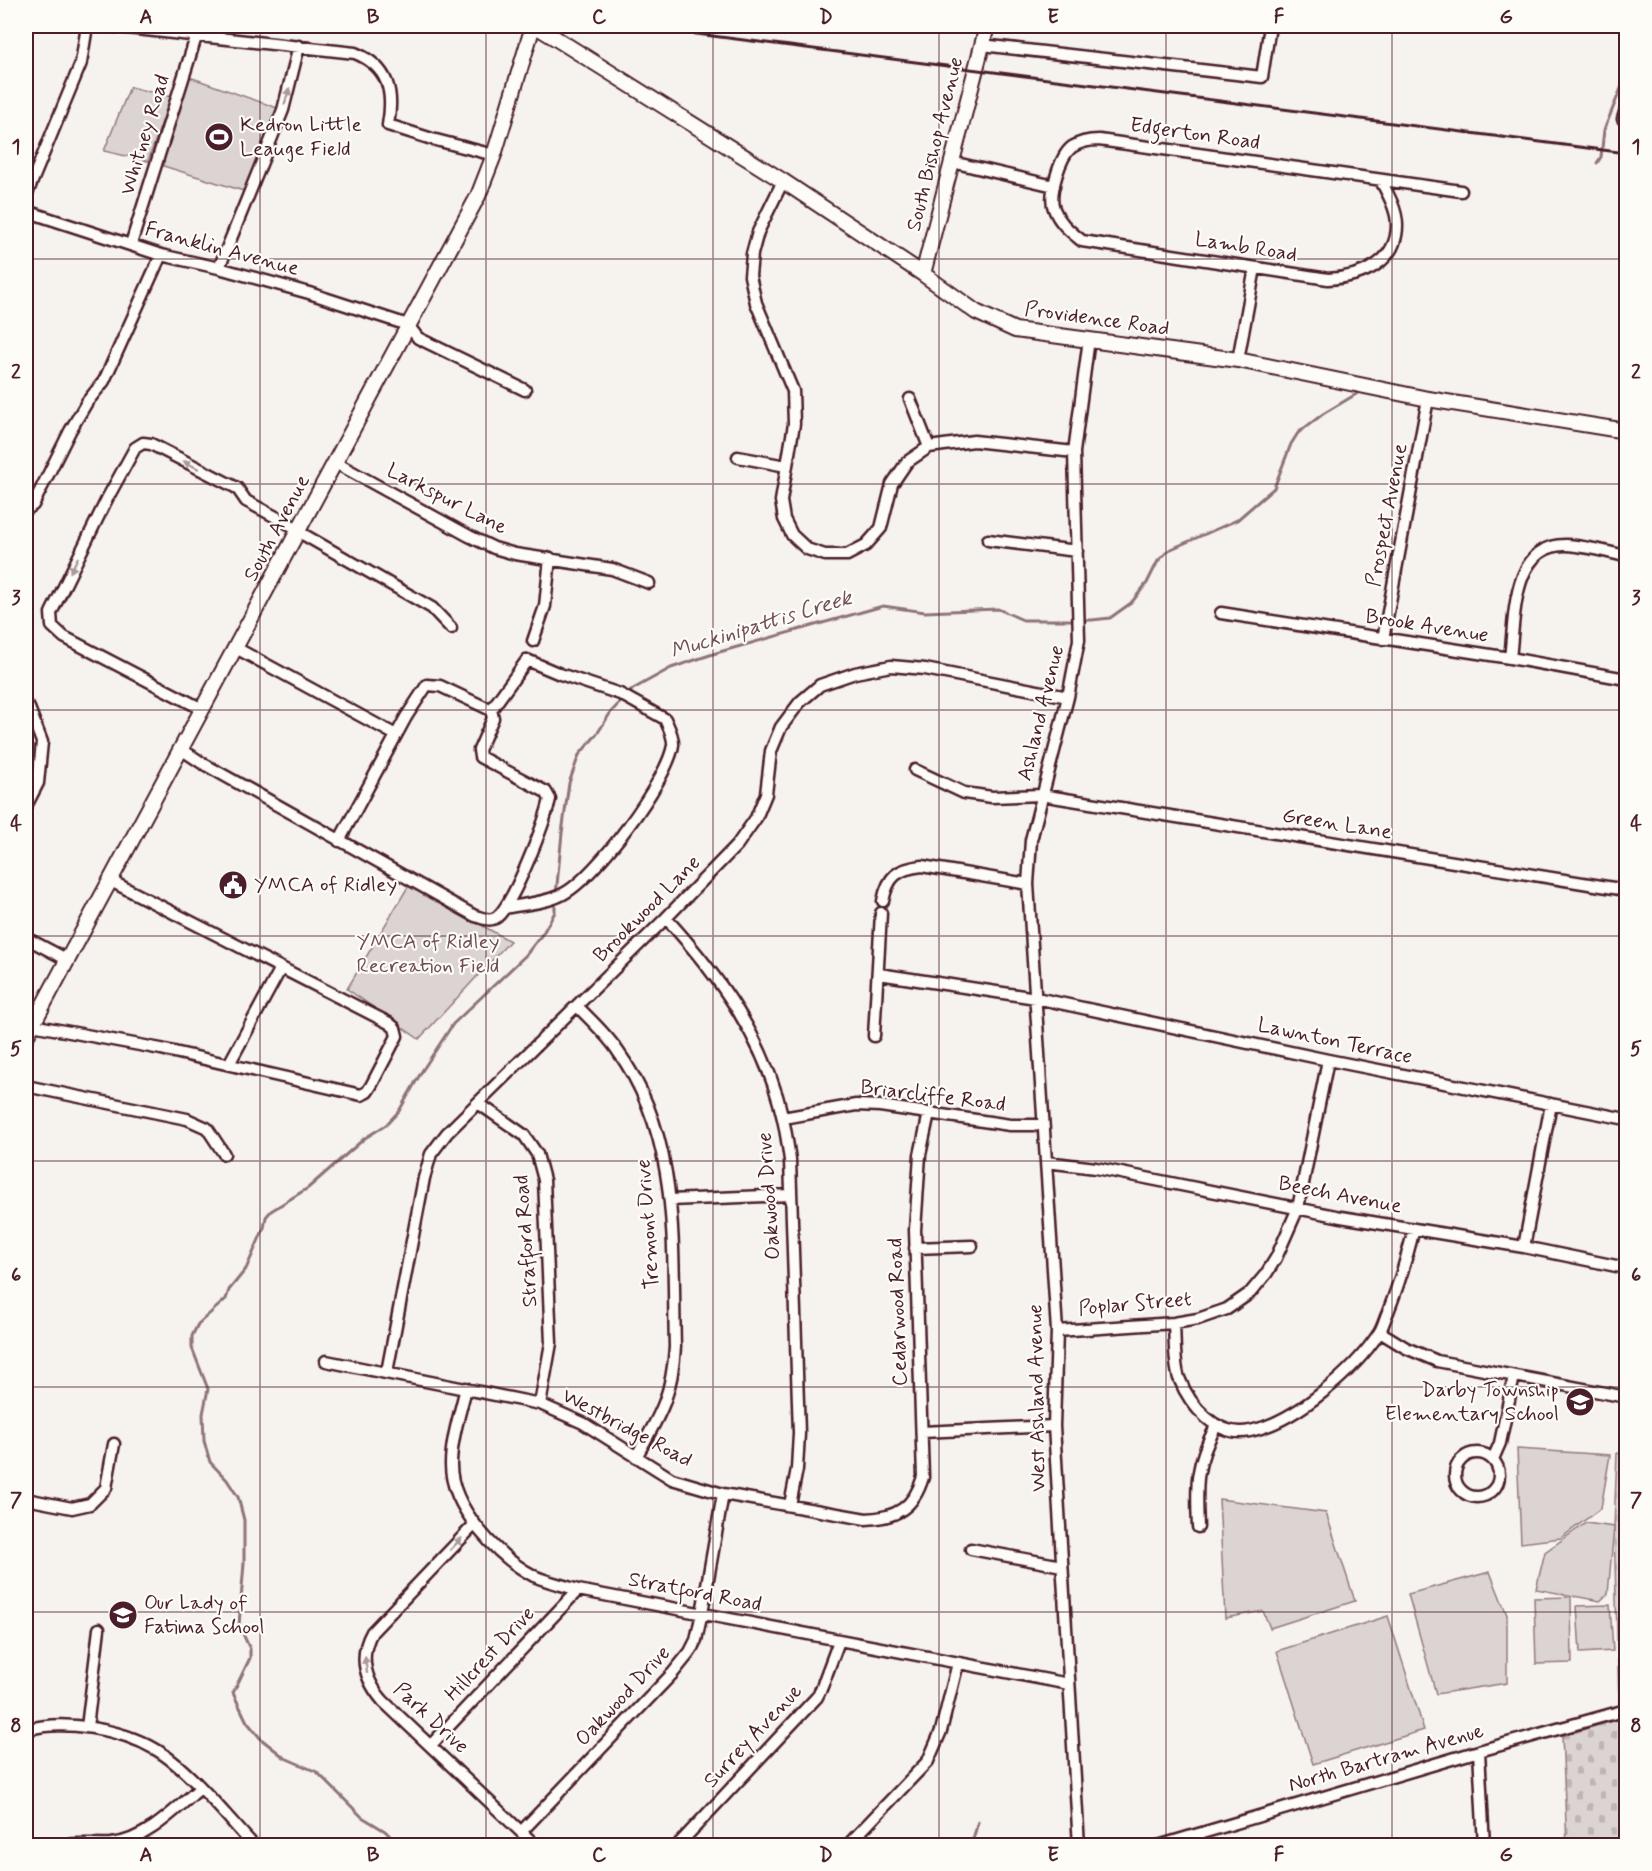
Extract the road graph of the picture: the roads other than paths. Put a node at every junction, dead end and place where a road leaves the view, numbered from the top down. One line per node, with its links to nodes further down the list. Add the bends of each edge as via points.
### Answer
1 (87, 26): 15 (street, via 81,63)
2 (109, 26): 6 (street)
3 (534, 26): 9 (street, South Avenue); 11 (street, Providence Road)
4 (987, 26): 7 (street, South Bishop Avenue)
5 (1270, 26): 7 (street, via 1262,77)
6 (196, 37): 8 (street); 17 (street, Whitney Road)
7 (982, 45): 10 (street, South Bishop Avenue)
8 (299, 46): 9 (street, via 344,51 375,64 390,88 388,125); 19 (street, one-way to 8, via 283,110)
9 (494, 155): 22 (street, South Avenue, via 478,196)
10 (952, 162): 13 (street); 21 (street, South Bishop Avenue)
11 (783, 181): 21 (street, Providence Road); 33 (street, via 758,232 750,276 756,303 793,391 794,424)
12 (1382, 181): 13 (street, Edgerton Road, via 1085,140 1071,148 1062,160); 14 (street, Edgerton Road); 20 (street, Lamb Road, via 1397,224 1389,250 1368,271 1349,278 1328,279)
13 (1054, 186): 20 (street, Lamb Road, via 1053,206 1063,225 1082,241)
14 (1461, 191)
15 (26, 196)
16 (26, 211): 17 (street, Franklin Avenue)
17 (131, 244): 18 (street, Franklin Avenue)
18 (161, 255): 19 (street, Franklin Avenue); 34 (street, via 104,381 87,402 33,505)
19 (219, 268): 22 (street, Franklin Avenue)
20 (1255, 268): 24 (street)
21 (923, 274): 23 (street, Providence Road, via 976,312 1015,330)
22 (408, 325): 25 (street, via 418,338); 32 (street, South Avenue)
23 (1089, 339): 24 (street, Providence Road); 30 (street, Ashland Avenue)
24 (1238, 360): 27 (street, Providence Road)
25 (525, 390)
26 (910, 399): 29 (street)
27 (1428, 399): 28 (street, Providence Road); 43 (street, Prospect Avenue)
28 (1626, 431)
29 (929, 447): 30 (street, via 974,441); 33 (street, via 907,462 892,484 881,528 866,546 847,555 825,555 807,549 792,536 781,501)
30 (1074, 452): 37 (street, Ashland Avenue)
31 (738, 457): 33 (street)
32 (336, 463): 35 (street, South Avenue); 39 (street, Larkspur Lane, via 494,548)
33 (786, 466)
34 (26, 510)
35 (300, 531): 42 (street, via 432,608); 45 (street, South Avenue); 50 (street, one-way to 50, via 246,501 237,488 151,444 135,448 107,499 51,613 52,626 64,637)
36 (988, 540): 37 (street)
37 (1077, 551): 48 (street, Ashland Avenue, via 1079,640)
38 (1626, 556): 46 (street, via 1565,545 1542,550 1528,564 1520,582)
39 (550, 558): 40 (street, Larkspur Lane, via 612,568); 44 (street, via 545,606)
40 (649, 583)
41 (1221, 613): 43 (street, Brook Avenue)
42 (451, 628)
43 (1383, 639): 46 (street, Brook Avenue)
44 (533, 641)
45 (236, 648): 50 (street, South Avenue); 52 (street)
46 (1510, 658): 47 (street, Brook Avenue)
47 (1626, 679)
48 (1068, 697): 55 (street, Ashland Avenue); 64 (street, Brookwood Lane, via 891,666 820,685 800,702 781,727 771,752 766,794 756,818 737,845)
49 (26, 705): 56 (street, via 42,742 38,783)
50 (202, 710): 53 (street, South Avenue)
51 (491, 710): 52 (street, via 440,686 427,685); 62 (street, via 493,718 479,750 480,757 546,792 550,799 533,849); 62 (street, via 527,660 624,697 665,718 674,743 664,772 597,866 563,894)
52 (396, 735): 57 (street)
53 (181, 749): 57 (street); 58 (street, South Avenue)
54 (915, 770): 55 (street, Green Lane, via 964,793 992,797)
55 (1041, 795): 59 (street, Ashland Avenue, via 1031,840); 60 (street, Green Lane)
56 (26, 806)
57 (339, 841): 62 (street, via 475,916 496,918)
58 (109, 880): 67 (street, South Avenue); 68 (street)
59 (1028, 884): 61 (street, via 910,867 893,876 886,885); 66 (street, Ashland Avenue)
60 (1626, 890)
61 (883, 901)
62 (505, 908)
63 (881, 913): 69 (street)
64 (666, 918): 71 (street, Brookwood Lane); 80 (street, Oakwood Drive, via 715,975 741,1016 766,1065)
65 (26, 938): 67 (street)
66 (1034, 951): 70 (street, West Ashland Avenue)
67 (66, 959): 72 (street, South Avenue)
68 (281, 968): 75 (street); 75 (street, via 395,1028 397,1036 372,1086 361,1095)
69 (879, 974): 70 (street, Lawnton Terrace); 73 (street)
70 (1036, 998): 74 (street, Lawnton Terrace); 82 (street, West Ashland Avenue)
71 (577, 1006): 77 (street, Brookwood Lane); 86 (street, Tremont Drive, via 616,1048 639,1084 663,1151)
72 (29, 1031): 75 (street, via 160,1049)
73 (874, 1036)
74 (1328, 1060): 78 (street, Lawnton Terrace); 87 (street, Poplar Street)
75 (229, 1064)
76 (26, 1086): 83 (street, via 187,1119 207,1128)
77 (477, 1103): 97 (street, Brookwood Lane, via 438,1143 428,1164); 101 (street, Strafford Road, via 524,1135 537,1154 544,1180 551,1343)
78 (1551, 1104): 81 (street, Lawnton Terrace); 90 (street)
79 (929, 1113): 80 (street, Briarcliffe Road, via 856,1105); 82 (street, Briarcliffe Road, via 1010,1125); 91 (street, Cedarwood Road, via 920,1155)
80 (783, 1118): 85 (street, Oakwood Drive)
81 (1626, 1119)
82 (1043, 1125): 84 (street, West Ashland Avenue)
83 (224, 1154)
84 (1046, 1162): 87 (street, Beech Avenue); 94 (street, West Ashland Avenue)
85 (791, 1195): 86 (street); 110 (street, Oakwood Drive, via 799,1433)
86 (670, 1200): 106 (street, Tremont Drive, via 674,1371 659,1417)
87 (1298, 1208): 88 (street, Beech Avenue); 93 (street, Poplar Street, via 1276,1258 1250,1293 1213,1315)
88 (1414, 1228): 90 (street, Beech Avenue); 95 (street, via 1399,1285)
89 (972, 1246): 91 (street)
90 (1524, 1247): 92 (street, Beech Avenue)
91 (915, 1248): 104 (street, Cedarwood Road)
92 (1626, 1268)
93 (1174, 1323): 94 (street, Poplar Street); 103 (street, via 1178,1376 1190,1401)
94 (1057, 1331): 102 (street, West Ashland Avenue)
95 (1380, 1332): 98 (street, via 1437,1361); 103 (street, via 1348,1370 1318,1396 1273,1424 1248,1431)
96 (326, 1361): 97 (street, Westbridge Road)
97 (387, 1372): 99 (street, Westbridge Road)
98 (1514, 1376): 100 (street); 107 (street)
99 (466, 1388): 101 (street, Westbridge Road); 112 (street, Stratford Road, via 451,1467 456,1491)
100 (1626, 1397)
101 (540, 1404): 106 (street, Westbridge Road, via 583,1423)
102 (1054, 1426): 104 (street); 115 (street, West Ashland Avenue)
103 (1216, 1426): 113 (street, via 1203,1449 1197,1472)
104 (922, 1432): 111 (street, Cedarwood Road, via 923,1477 917,1495)
105 (114, 1444): 109 (street, via 106,1488 90,1504 72,1508)
106 (636, 1456): 108 (street, Westbridge Road, via 672,1479)
107 (1493, 1459): 107 (street, via 1476,1453 1463,1458 1455,1476 1459,1489 1474,1497 1490,1494 1500,1475)
108 (723, 1494): 110 (street, Westbridge Road); 117 (street, Oakwood Drive)
109 (26, 1499)
110 (790, 1506): 111 (street, Westbridge Road, via 866,1519 890,1516)
111 (907, 1506)
112 (475, 1524): 116 (street, Stratford Road, via 519,1567); 125 (street, Park Drive, one-way to 112, via 375,1692 367,1677 364,1654 369,1638 387,1615)
113 (1198, 1527)
114 (971, 1549): 115 (street)
115 (1062, 1566): 121 (street, West Ashland Avenue)
116 (578, 1590): 117 (street, Stratford Road); 125 (street, Hillcrest Drive)
117 (702, 1612): 119 (street, Stratford Road); 128 (street, Oakwood Drive, via 696,1640 683,1661)
118 (99, 1629): 123 (street)
119 (839, 1641): 120 (street, Stratford Road); 132 (street, Surrey Avenue, via 817,1697)
120 (958, 1663): 121 (street, Stratford Road); 133 (street, via 941,1731 928,1761)
121 (1068, 1684): 134 (street, West Ashland Avenue)
122 (1626, 1710): 126 (street, North Bartram Avenue)
123 (87, 1726): 124 (street); 127 (street, via 155,1748)
124 (26, 1730)
125 (431, 1745): 128 (street, Park Drive)
126 (1479, 1751): 135 (street, North Bartram Avenue); 136 (street)
127 (200, 1788): 129 (street, via 143,1834 112,1844); 130 (street)
128 (522, 1831): 131 (street, Park Drive)
129 (55, 1845)
130 (254, 1845)
131 (536, 1845)
132 (677, 1845)
133 (847, 1845)
134 (1079, 1845)
135 (1158, 1845)
136 (1484, 1845)

